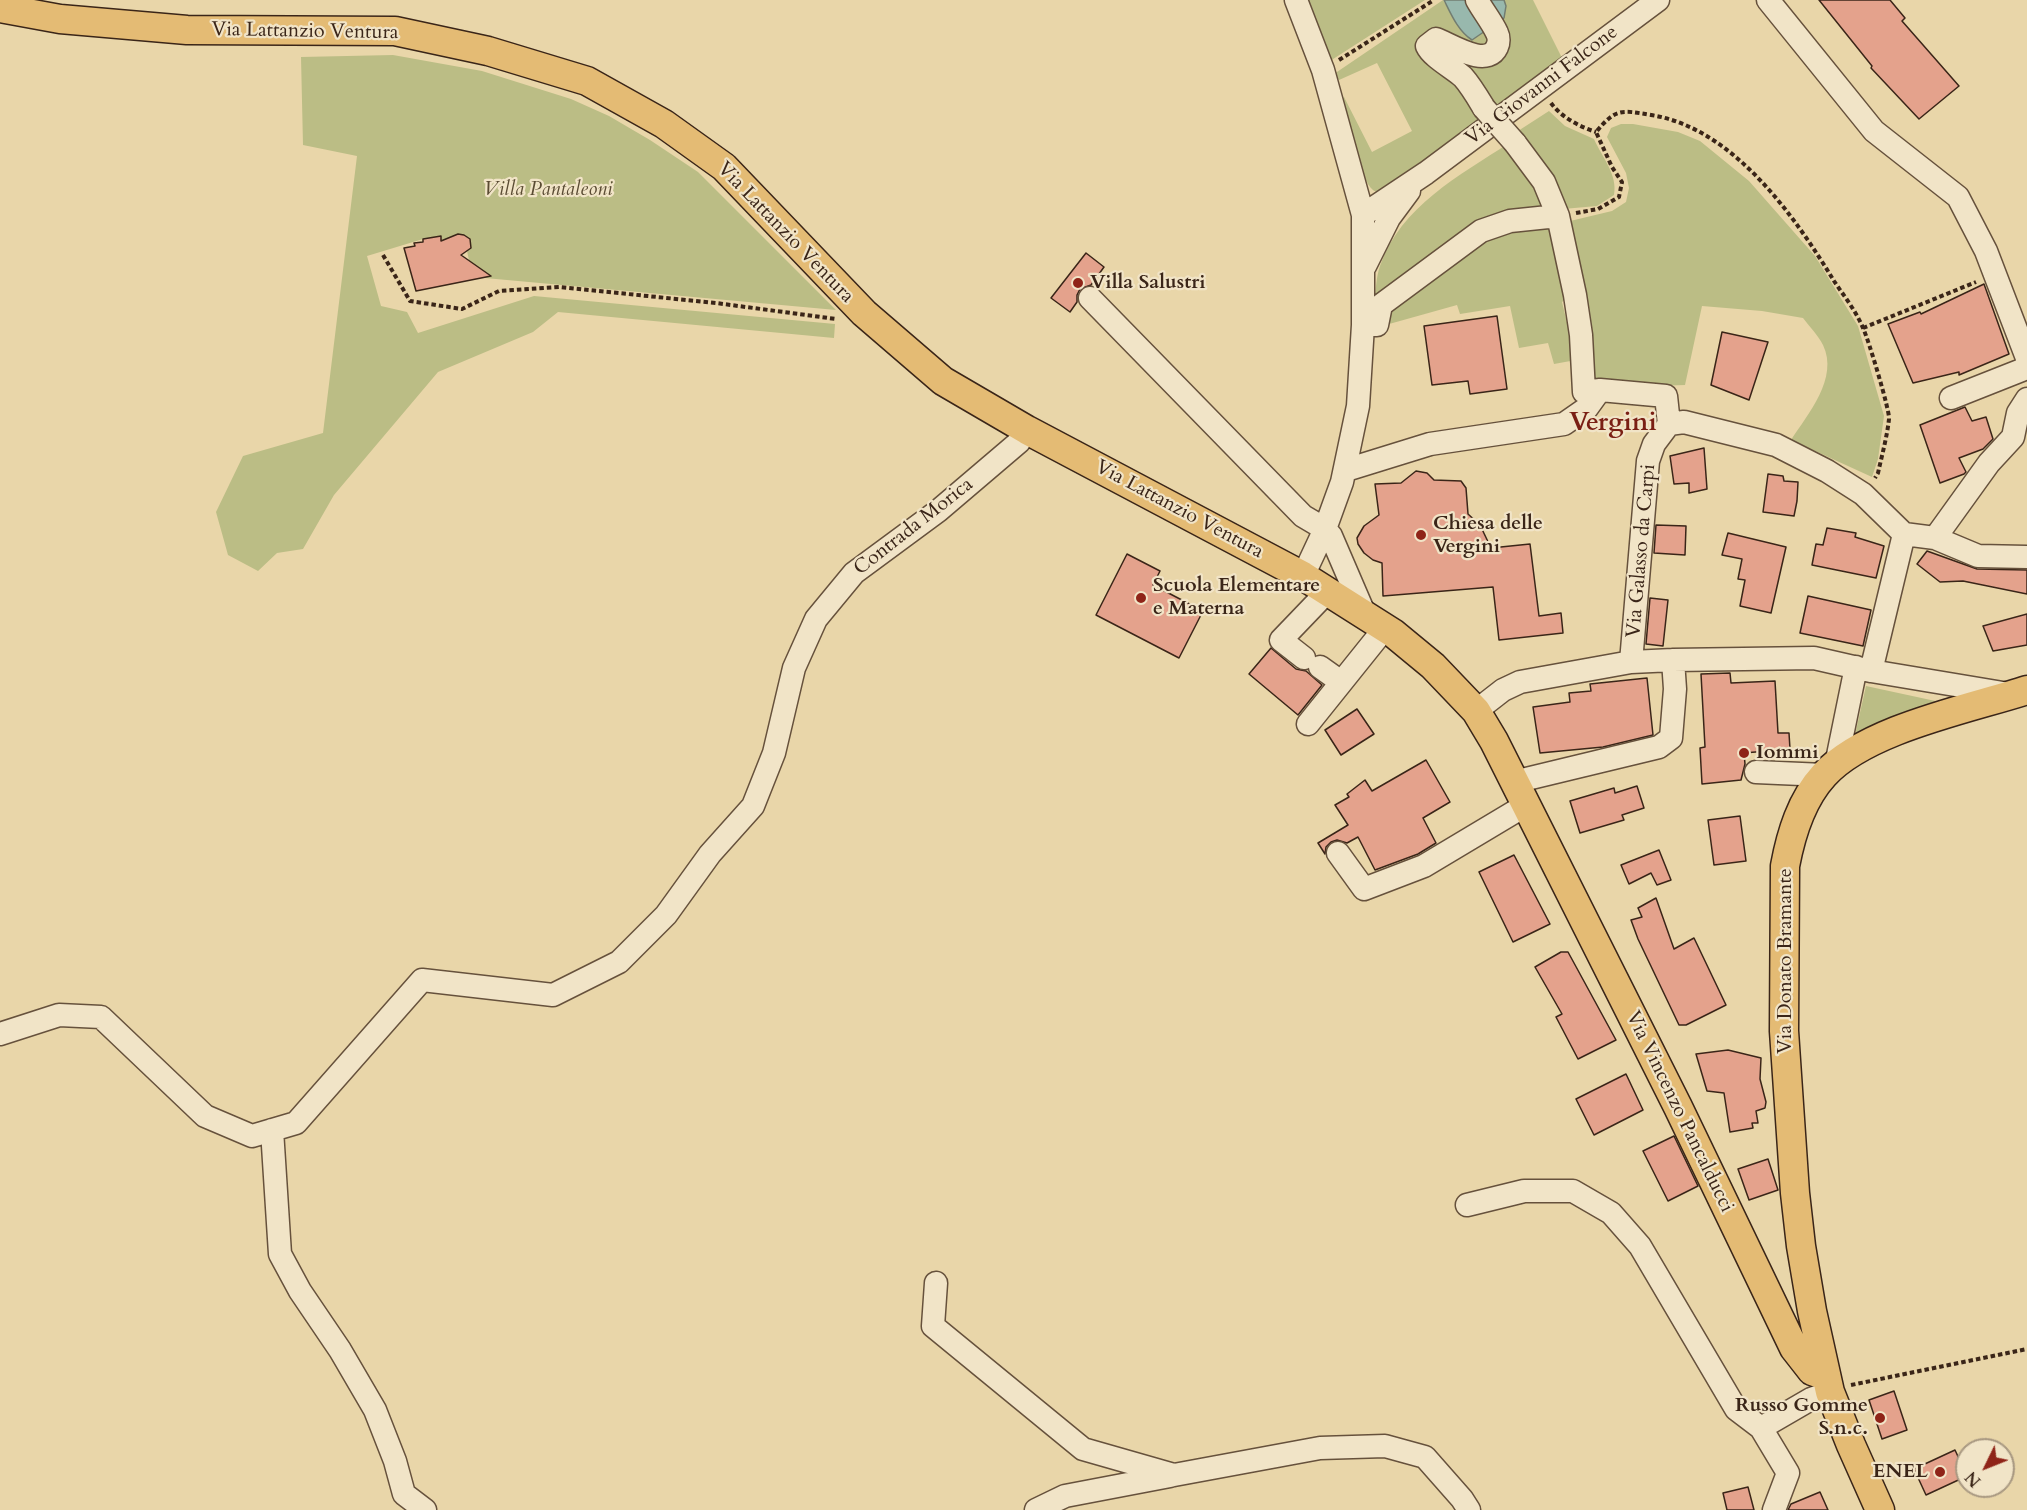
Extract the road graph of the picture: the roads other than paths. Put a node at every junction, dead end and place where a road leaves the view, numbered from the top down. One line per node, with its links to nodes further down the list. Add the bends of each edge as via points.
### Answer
1 (1296, 0): 7 (street, via 1323,70)
2 (1477, 0): 8 (street, bridge, via 1497,33 1497,47 1486,56 1436,39 1427,46 1464,79 1515,143 1544,182)
3 (1658, 0): 6 (street, Via Giovanni Falcone)
4 (1768, 0): 12 (street, via 1874,131 1958,197 1986,251)
5 (0, 8): 18 (main road, Via Lattanzio Ventura, via 60,19 187,30 395,31 488,51 587,81 664,124 724,167 864,313 943,381)
6 (1426, 173): 7 (street, Via Giovanni Falcone); 9 (street, Via Giovanni Falcone, via 1389,218)
7 (1363, 215): 9 (street)
8 (1558, 216): 11 (street, via 1510,221 1481,231 1381,305 1377,325); 14 (street)
9 (1363, 270): 11 (street)
10 (1090, 298): 20 (street, via 1303,516)
11 (1363, 325): 19 (street, via 1358,406)
12 (2027, 358)
13 (2027, 368): 15 (street)
14 (1592, 391): 17 (street, via 1666,396); 19 (street, via 1587,408 1564,423 1430,444)
15 (1951, 398)
16 (2027, 399): 22 (street, via 2018,413 2013,437 1989,463)
17 (1669, 424): 21 (street, via 1684,422 1776,445 1863,494); 28 (street, Via Galasso da Carpi, via 1654,444 1648,461)
18 (1027, 430): 24 (main road, Via Lattanzio Ventura); 39 (street, Contrada Morica, via 1019,442 938,511 854,573 816,619 794,668 774,753 753,806 710,854 666,915 619,962 553,995 422,980 296,1123)
19 (1346, 470): 20 (street)
20 (1325, 529): 24 (street); 26 (street)
21 (1904, 534): 22 (street); 29 (street)
22 (1935, 538): 23 (street, via 1978,556)
23 (2027, 556)
24 (1303, 576): 25 (main road, Via Lattanzio Ventura)
25 (1328, 591): 26 (main road, Via Lattanzio Ventura); 30 (street, via 1281,640)
26 (1375, 622): 30 (street); 32 (main road, Via Lattanzio Ventura, via 1432,666)
27 (1673, 660): 28 (street, Via Galasso da Carpi); 29 (street, Via Galasso da Carpi, via 1814,658); 36 (street, via 1676,689 1671,738 1659,747)
28 (1631, 662): 32 (street, Via Galasso da Carpi, via 1520,682)
29 (1864, 669): 31 (street, Via Galasso da Carpi); 34 (street)
30 (1341, 682): 33 (street)
31 (2020, 692): 34 (main road, Via Donato Bramante, via 1870,742)
32 (1476, 711): 36 (main road, Via Vincenzo Pancalducci)
33 (1308, 724)
34 (1830, 770): 35 (street); 42 (main road, Via Donato Bramante, via 1806,800 1790,841 1785,866 1783,944 1784,1031 1795,1193 1812,1311)
35 (1756, 772)
36 (1520, 794): 37 (street, via 1424,866 1364,890); 42 (main road, Via Vincenzo Pancalducci, via 1794,1348)
37 (1338, 853)
38 (0, 1034): 39 (street, via 59,1016 101,1017 205,1116 252,1136)
39 (272, 1130): 45 (street, via 280,1254 375,1410 404,1494)
40 (1467, 1205): 43 (street, via 1524,1191 1573,1191 1611,1213 1640,1246 1736,1409)
41 (936, 1283): 44 (street, via 933,1326 1083,1449)
42 (1828, 1384): 43 (street, via 1811,1399); 49 (main road)
43 (1761, 1428): 48 (street, via 1788,1473)
44 (1174, 1475): 46 (street, via 1065,1497); 47 (street, via 1320,1448 1385,1446 1425,1457)
45 (425, 1510)
46 (1036, 1510)
47 (1469, 1510)
48 (1774, 1510)
49 (1880, 1510)

